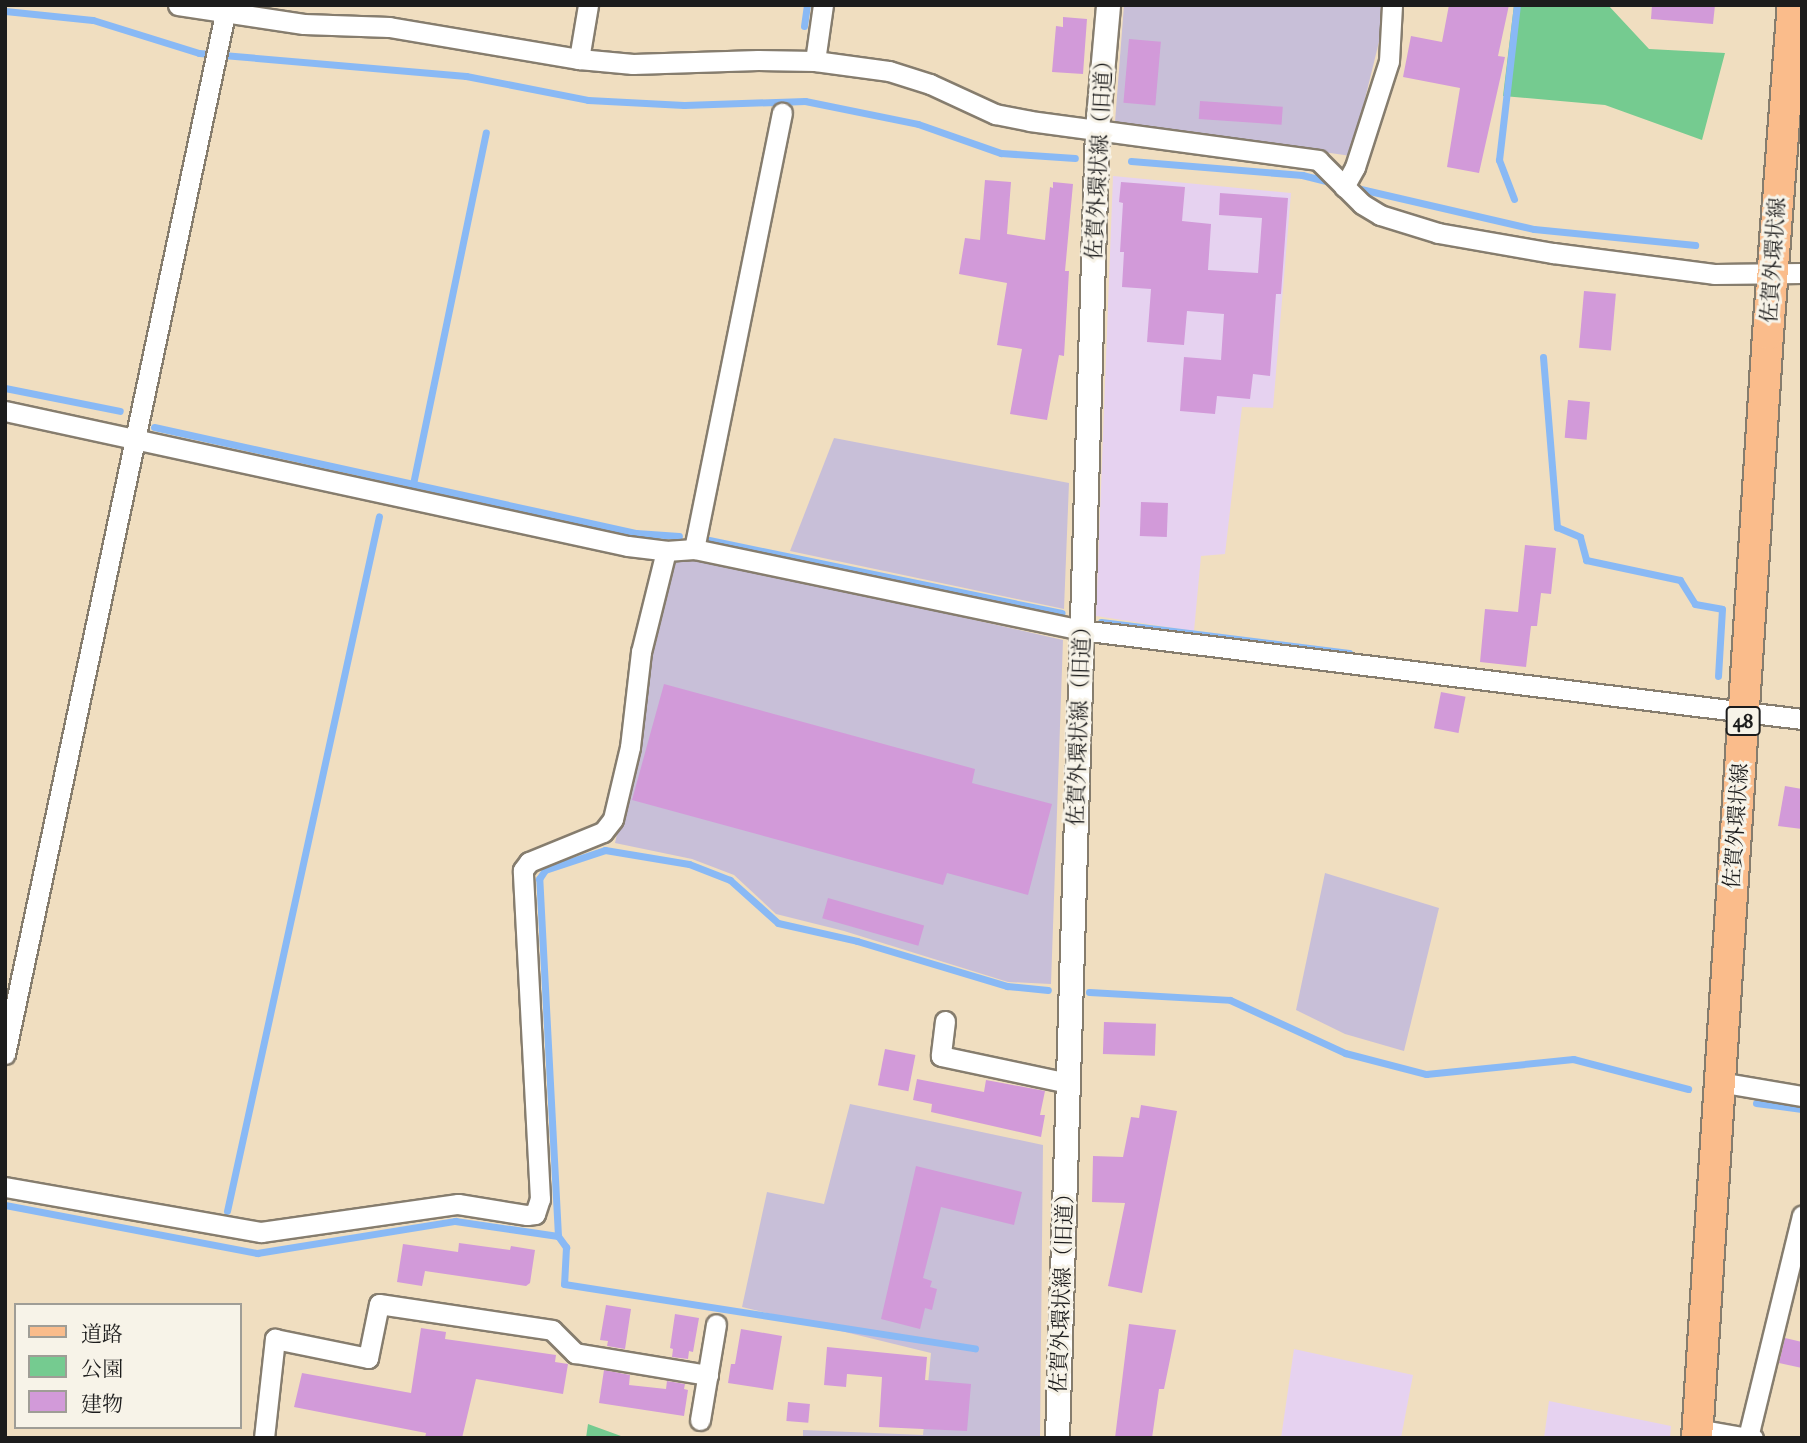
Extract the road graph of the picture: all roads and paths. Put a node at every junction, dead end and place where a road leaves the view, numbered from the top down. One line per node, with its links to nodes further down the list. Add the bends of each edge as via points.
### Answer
1 (178, 5): 7 (street)
2 (588, 5): 8 (street)
3 (823, 5): 9 (street)
4 (1108, 5): 11 (street, 佐賀外環状線（旧道）)
5 (1392, 5): 12 (street, via 1389,61 1355,167)
6 (1793, 5): 14 (main road, 佐賀外環状線 / 48)
7 (220, 10): 8 (street, via 304,24 389,27); 16 (street, via 220,41)
8 (579, 59): 9 (street, via 633,64)
9 (815, 61): 11 (street, via 889,71 995,114)
10 (782, 113): 17 (street)
11 (1097, 129): 12 (street, via 1318,160); 19 (street, 佐賀外環状線（旧道）)
12 (1344, 187): 14 (street, via 1380,215 1438,233 1714,274)
13 (1802, 273): 14 (street)
14 (1772, 275): 20 (main road, 佐賀外環状線 / 48)
15 (5, 411): 16 (street)
16 (136, 438): 18 (street); 23 (street)
17 (694, 549): 18 (street); 19 (street)
18 (666, 551): 27 (street, via 641,652 630,747 612,819 603,832 529,862 523,870 540,1199 535,1214 458,1204 261,1232)
19 (1081, 630): 20 (street); 25 (street, 佐賀外環状線（旧道）)
20 (1744, 712): 21 (street); 24 (main road, 佐賀外環状線 / 48)
21 (1802, 719)
22 (945, 1021): 25 (street, via 941,1056)
23 (5, 1054)
24 (1719, 1082): 26 (street); 32 (main road, 佐賀外環状線 / 48)
25 (1068, 1083): 35 (street, 佐賀外環状線（旧道）)
26 (1802, 1096)
27 (5, 1187)
28 (1802, 1215): 34 (street)
29 (716, 1324): 30 (street)
30 (708, 1375): 31 (street); 33 (street, via 575,1353 552,1330 379,1304 368,1358 275,1339)
31 (700, 1420)
32 (1697, 1433): 34 (street)
33 (269, 1437)
34 (1750, 1437)
35 (1057, 1438)

